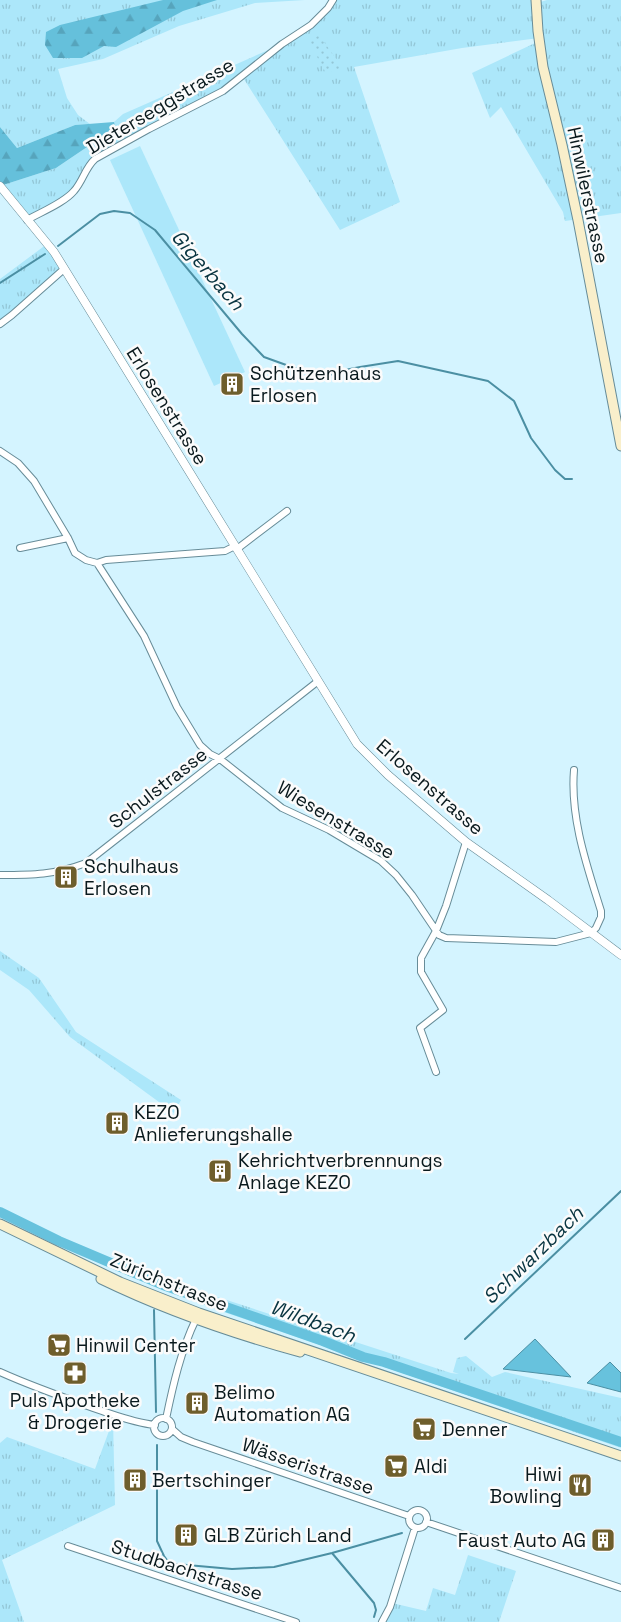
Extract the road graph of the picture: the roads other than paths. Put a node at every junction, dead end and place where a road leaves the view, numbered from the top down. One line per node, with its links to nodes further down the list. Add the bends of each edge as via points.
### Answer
1 (333, 0): 4 (street, Dieterseggstrasse, via 312,25 223,90 96,159 88,165 74,192)
2 (536, 1): 7 (main road, Hinwilerstrasse, via 543,20 540,38 547,86 574,201)
3 (0, 186): 4 (street, Erlosenstrasse)
4 (27, 220): 5 (street, Erlosenstrasse)
5 (64, 269): 6 (street); 12 (street, Erlosenstrasse)
6 (0, 324)
7 (621, 446)
8 (0, 451): 10 (street, via 18,463 34,481)
9 (287, 511): 12 (street)
10 (68, 538): 11 (street); 13 (street, via 76,553)
11 (20, 548)
12 (236, 548): 13 (street); 14 (street, Erlosenstrasse)
13 (97, 562): 15 (street, Wiesenstrasse, via 144,636 177,707 200,745)
14 (317, 682): 15 (street, Schulstrasse); 17 (street, Erlosenstrasse, via 357,744 388,776)
15 (220, 759): 18 (street, Schulstrasse, via 86,863 40,875); 19 (street, Wiesenstrasse, via 282,808 329,830 381,861 412,895)
16 (574, 770): 20 (street, via 572,792 576,816 601,911)
17 (466, 842): 19 (street); 20 (street, Erlosenstrasse)
18 (0, 875)
19 (436, 931): 20 (street, via 446,938 556,942); 22 (street, via 421,958 421,972 443,1010 420,1028)
20 (591, 933): 21 (street, Erlosenstrasse)
21 (621, 954)
22 (436, 1072)
23 (0, 1224): 25 (main road, Zürichstrasse)
24 (0, 1230): 25 (main road, Zürichstrasse, via 130,1293)
25 (198, 1316): 27 (street, via 186,1343); 30 (main road, Zürichstrasse, via 264,1342 332,1358)
26 (0, 1372): 28 (street, via 86,1406 140,1424)
27 (166, 1419): 28 (street); 29 (street)
28 (155, 1424): 29 (street, via 155,1430 161,1435 169,1434)
29 (172, 1429): 31 (street, Wässeristrasse, via 193,1442)
30 (621, 1456)
31 (409, 1516): 32 (street, via 420,1510 426,1515); 33 (street, via 410,1524)
32 (426, 1522): 33 (street); 35 (street)
33 (415, 1528): 37 (street, via 390,1608)
34 (68, 1546): 36 (street, Studbachstrasse)
35 (621, 1588)
36 (296, 1622)
37 (382, 1622)

